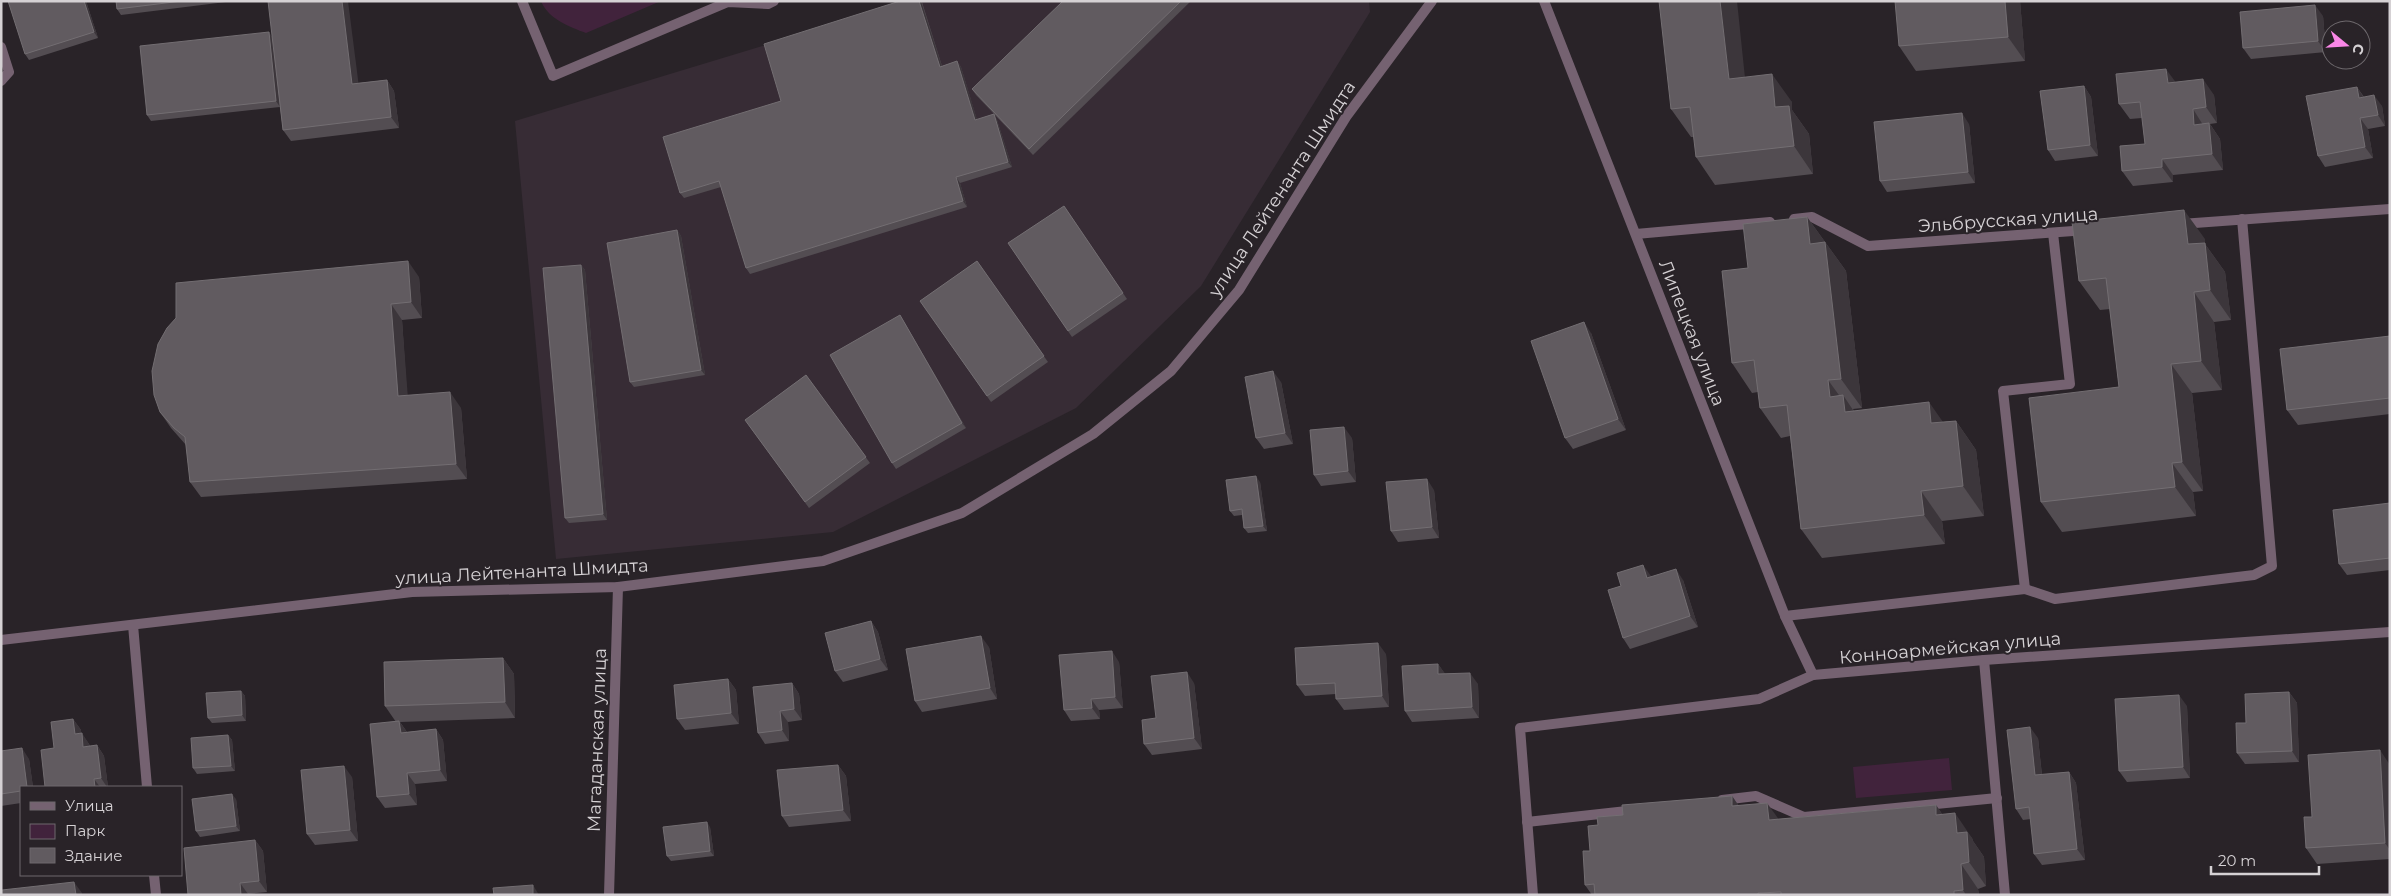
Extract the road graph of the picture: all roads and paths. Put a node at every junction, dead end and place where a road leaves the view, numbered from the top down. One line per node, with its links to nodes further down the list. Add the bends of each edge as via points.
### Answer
1 (522, 1): 5 (street, via 553,76)
2 (774, 1): 5 (street, via 768,4)
3 (1432, 1): 14 (street, улица Лейтенанта Шмидта, via 1346,116 1239,290 1171,370 1093,434 962,513 823,561)
4 (1544, 1): 13 (street, Липецкая улица)
5 (728, 2)
6 (1, 48): 7 (street, via 9,72)
7 (1, 81)
8 (2390, 208): 9 (street)
9 (2242, 219): 10 (street); 15 (street, via 2272,566 2254,575 2055,600)
10 (2172, 224)
11 (2102, 229): 12 (street, Эльбрусская улица)
12 (2053, 233): 13 (street, Эльбрусская улица, via 1868,246 1812,218); 15 (street, via 2070,384 2003,390)
13 (1636, 234): 16 (street, Липецкая улица)
14 (618, 587): 17 (street, улица Лейтенанта Шмидта, via 412,592); 29 (street, Магаданская улица)
15 (2025, 589): 16 (street)
16 (1785, 616): 21 (street, Липецкая улица)
17 (133, 625): 19 (street, улица Лейтенанта Шмидта); 22 (street)
18 (2390, 632): 20 (street, Конноармейская улица)
19 (1, 640)
20 (1984, 660): 21 (street, Конноармейская улица); 23 (street)
21 (1813, 675): 26 (street, Конноармейская улица, via 1759,699 1520,728)
22 (147, 786)
23 (1996, 798): 24 (street, via 1804,817 1756,796); 31 (street)
24 (1709, 802)
25 (1651, 808): 26 (street)
26 (1527, 822): 30 (street)
27 (154, 876): 28 (street)
28 (156, 895)
29 (609, 895)
30 (1533, 895)
31 (2005, 895)

